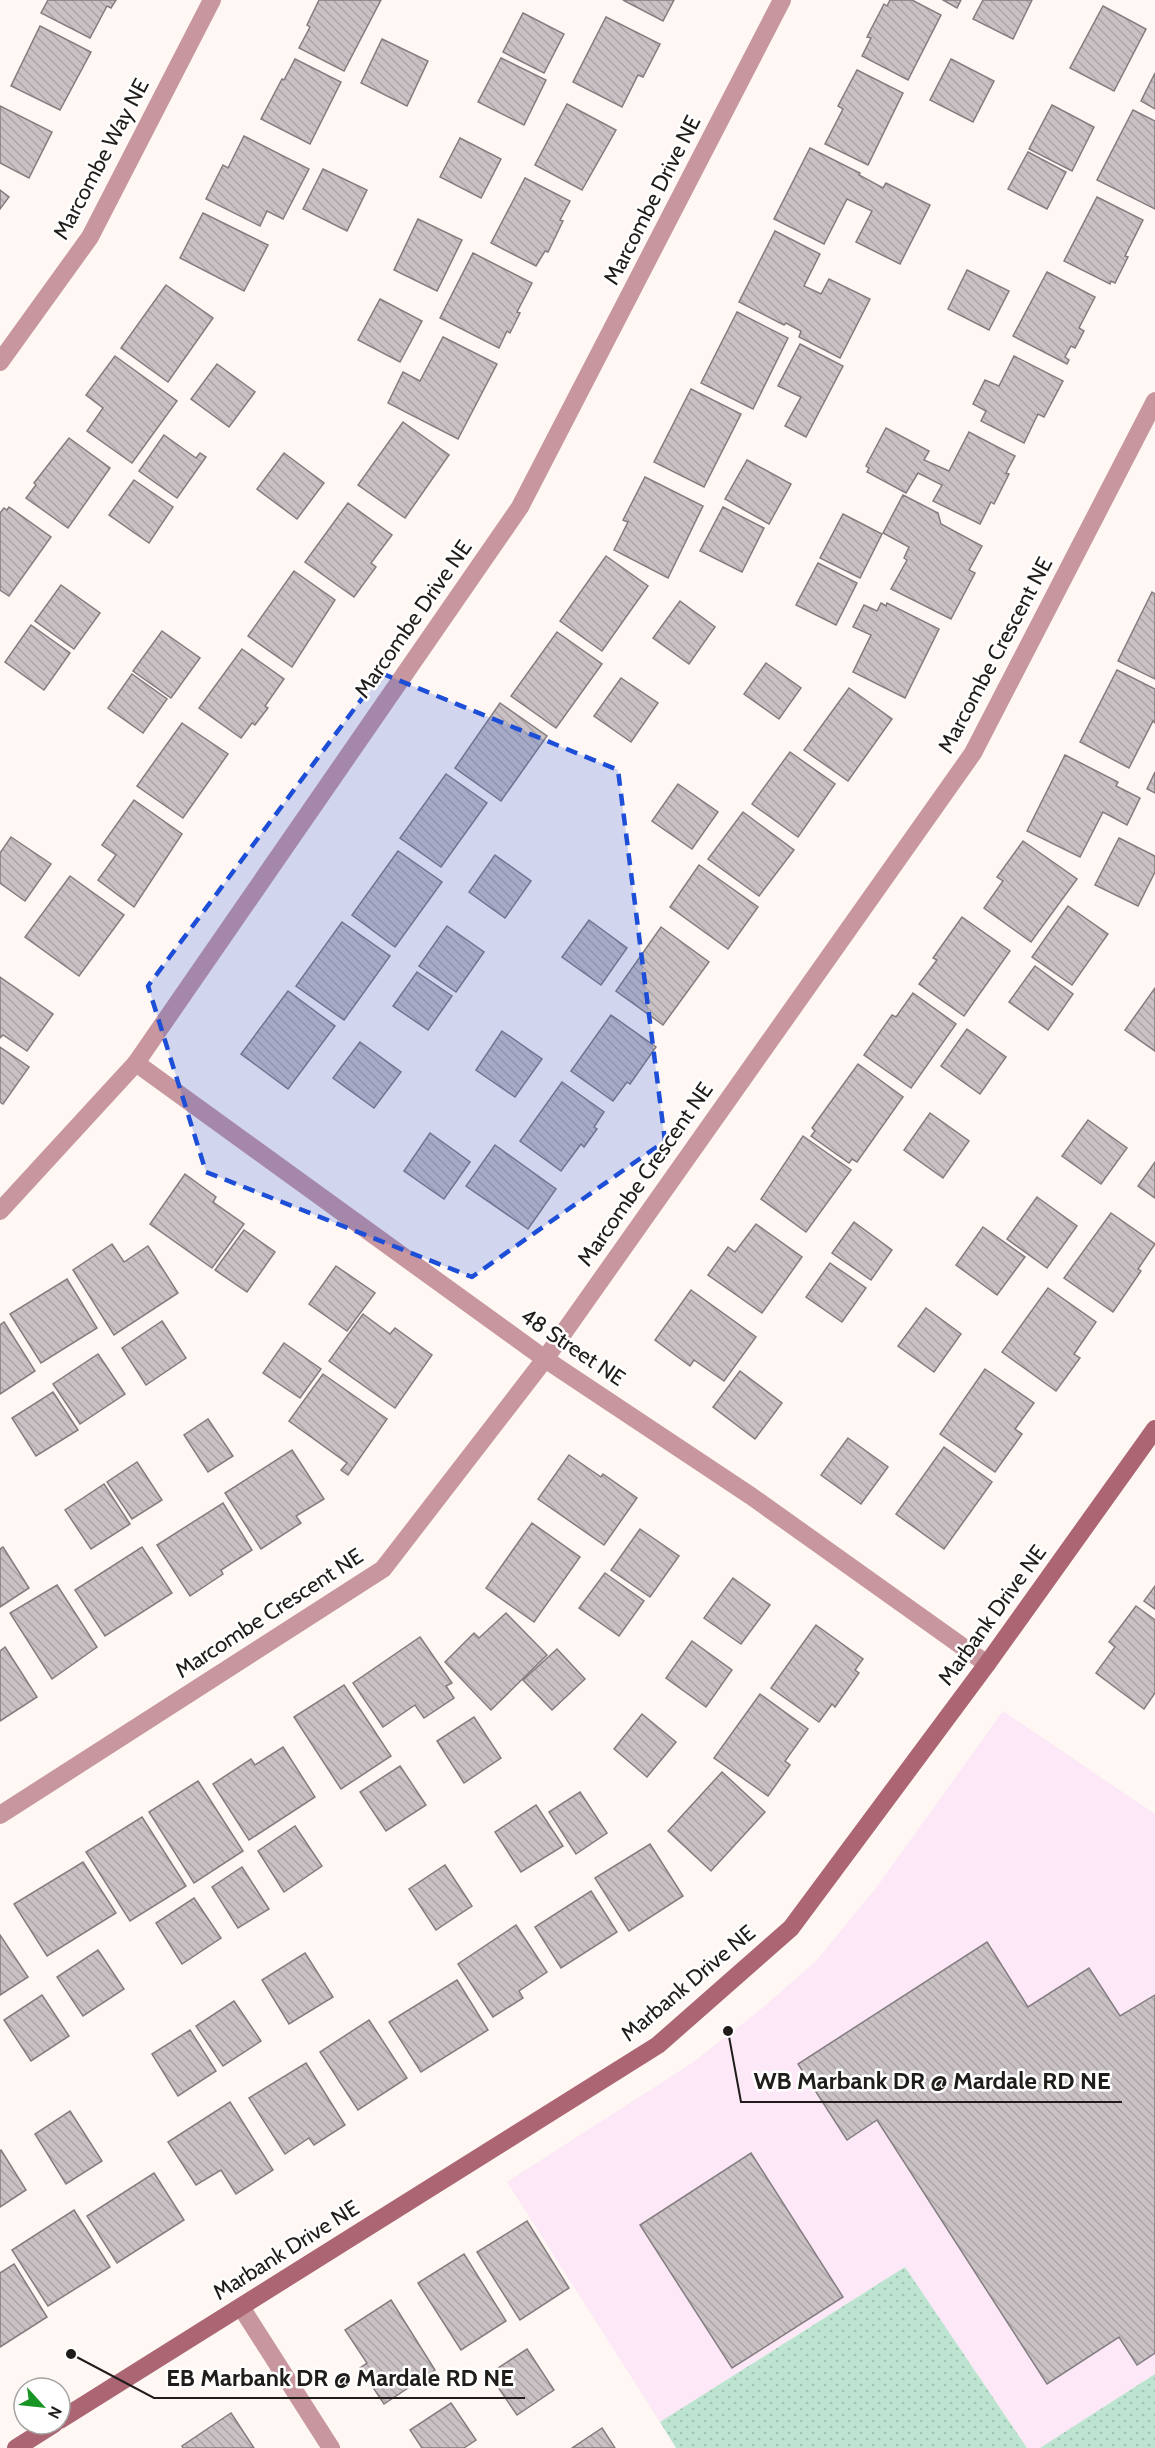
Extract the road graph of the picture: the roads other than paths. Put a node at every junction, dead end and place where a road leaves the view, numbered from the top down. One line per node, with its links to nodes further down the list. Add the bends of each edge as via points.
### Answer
1 (212, 0): 3 (street, Marcombe Way NE, via 90,237)
2 (782, 0): 5 (street, Marcombe Drive NE, via 520,507)
3 (0, 362)
4 (1155, 401): 7 (street, Marcombe Crescent NE, via 974,753)
5 (136, 1063): 6 (street, Marcombe Drive NE); 7 (street, 48 Street NE)
6 (0, 1211)
7 (545, 1359): 9 (street, 48 Street NE, via 751,1496); 10 (street, Marcombe Crescent NE, via 382,1569)
8 (1155, 1429): 9 (street, Marbank Drive NE)
9 (987, 1664): 11 (street, Marbank Drive NE, via 791,1928 658,2045)
10 (0, 1815)
11 (241, 2307): 12 (street, Marbank Drive NE); 15 (street)
12 (72, 2413)
13 (35, 2436): 14 (street)
14 (16, 2448)
15 (331, 2448)

